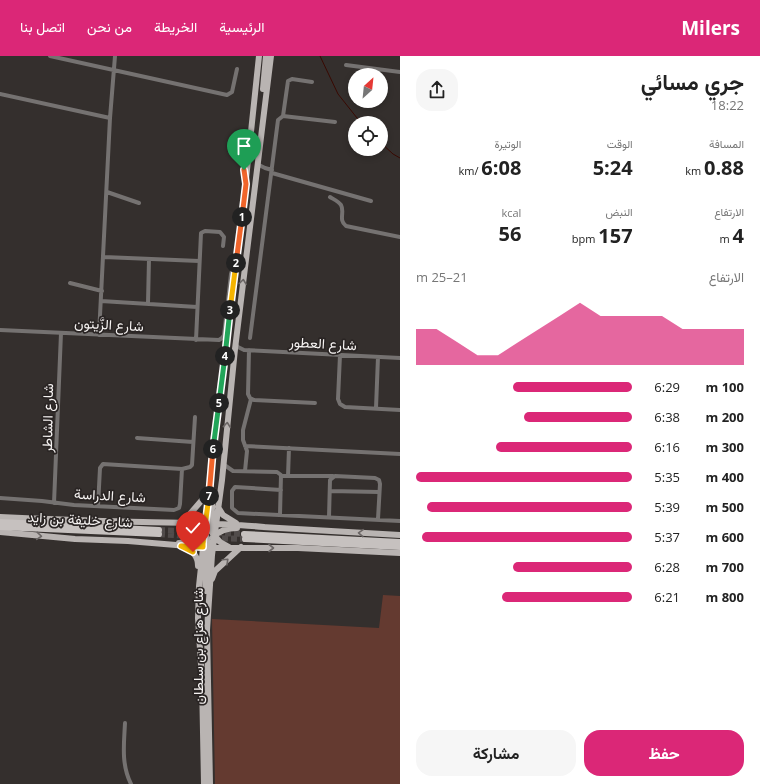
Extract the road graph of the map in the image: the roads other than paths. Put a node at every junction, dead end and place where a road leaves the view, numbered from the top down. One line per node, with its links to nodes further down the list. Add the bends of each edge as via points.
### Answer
1 (50, 56): 10 (street)
2 (115, 56): 10 (street)
3 (258, 56): 31 (main road)
4 (266, 56): 16 (main road, via 262,105)
5 (271, 56): 7 (main road)
6 (276, 56): 7 (main road)
7 (270, 65): 16 (main road)
8 (346, 65): 11 (street)
9 (237, 69): 10 (street, via 232,92 227,95)
10 (114, 70): 15 (street)
11 (400, 72)
12 (312, 82): 14 (street, via 292,79 288,81)
13 (0, 94): 15 (street)
14 (283, 116): 17 (street); 20 (street, via 278,120)
15 (110, 118): 22 (street)
16 (264, 119): 18 (main road)
17 (335, 122)
18 (257, 164): 19 (street); 21 (main road)
19 (266, 169): 20 (street); 21 (street)
20 (272, 171): 24 (street); 40 (street)
21 (256, 176): 43 (main road, one-way to 21)
22 (107, 192): 25 (street); 28 (street)
23 (330, 197): 26 (street, via 342,207 342,220 346,226)
24 (371, 201)
25 (139, 203)
26 (400, 237)
27 (223, 246): 30 (street, via 224,237 220,232 203,232 200,235)
28 (104, 257): 29 (street); 33 (street)
29 (149, 259): 30 (street); 35 (street)
30 (199, 261): 36 (street)
31 (236, 262): 42 (street, via 231,274 224,335 221,340); 44 (main road)
32 (70, 283): 33 (street)
33 (102, 291): 34 (street)
34 (101, 302): 35 (street); 39 (street)
35 (148, 303): 36 (street)
36 (198, 307): 41 (street)
37 (0, 330): 38 (street, شارع الزَّيتون)
38 (61, 333): 39 (street, شارع الزَّيتون); 75 (street, شارع الشاطر)
39 (99, 334): 41 (street, شارع الزَّيتون)
40 (250, 338)
41 (196, 340): 42 (street, شارع الزَّيتون)
42 (217, 340): 44 (street)
43 (236, 344): 45 (street); 50 (main road)
44 (226, 350): 65 (main road)
45 (244, 350): 46 (street, شارع العطور); 50 (street)
46 (250, 350): 47 (street, شارع العطور); 51 (street, via 248,394)
47 (340, 355): 48 (street, شارع العطور); 53 (street, via 340,404 345,407)
48 (378, 357): 49 (street, شارع العطور); 53 (street)
49 (400, 358)
50 (234, 359): 61 (main road, one-way to 50)
51 (252, 399): 52 (street); 58 (street, via 243,430)
52 (315, 403)
53 (376, 408): 54 (street)
54 (400, 410)
55 (194, 417): 57 (street)
56 (137, 438): 57 (street)
57 (193, 442): 62 (street, via 191,466)
58 (245, 446): 59 (street); 64 (street)
59 (289, 448): 60 (street); 67 (street)
60 (400, 454)
61 (223, 464): 63 (street); 69 (main road)
62 (182, 469): 77 (street, شارع الدراسة, via 181,503 177,509); 77 (street, via 103,464 100,468)
63 (233, 470): 64 (street); 69 (street, via 226,473)
64 (245, 471): 66 (street, via 277,472)
65 (211, 473): 70 (main road); 85 (main road)
66 (282, 476): 67 (street); 71 (street)
67 (288, 476): 68 (street)
68 (334, 476): 72 (street, via 330,480); 73 (street, via 376,478 380,482)
69 (222, 480): 76 (main road)
70 (210, 487): 84 (main road); 85 (main road)
71 (281, 490): 78 (street); 78 (street, via 235,487 232,491 231,504 233,510 238,513)
72 (330, 491): 73 (street); 80 (street)
73 (380, 492): 81 (street)
74 (0, 498): 75 (street, شارع الدراسة)
75 (54, 503): 77 (street, شارع الدراسة)
76 (218, 505): 85 (main road); 87 (main road, via 221,514 231,521)
77 (98, 506)
78 (280, 515): 80 (street)
79 (0, 517): 84 (main road)
80 (329, 517): 81 (street)
81 (378, 519): 82 (street)
82 (400, 521)
83 (0, 522): 86 (highway, شارع خليفة بن زايد, via 159,532)
84 (184, 522): 85 (main road); 89 (main road, via 198,528)
85 (211, 524): 87 (main road); 89 (main road); 91 (main road)
86 (0, 527)
87 (264, 527): 90 (main road, one-way to 87); 91 (main road, via 230,528)
88 (0, 532): 92 (main road, one-way to 92)
89 (204, 534): 92 (main road, via 187,542); 95 (main road)
90 (400, 535)
91 (214, 536): 95 (main road); 97 (main road, via 222,544)
92 (128, 541): 94 (main road)
93 (400, 542): 96 (highway, via 245,537)
94 (181, 546): 95 (main road); 100 (main road, via 198,559)
95 (208, 546): 97 (main road); 100 (main road, شارع هزاع بن سلطان, via 201,562); 101 (main road, via 205,589)
96 (400, 547)
97 (232, 548): 98 (main road)
98 (241, 548): 99 (main road, one-way to 99); 101 (main road, one-way to 98, via 215,571)
99 (400, 553)
100 (198, 597): 104 (main road, شارع هزاع بن سلطان)
101 (208, 604): 105 (main road, شارع هزاع بن سلطان)
102 (125, 723): 103 (street, via 124,761)
103 (131, 784)
104 (203, 784)
105 (210, 784)

